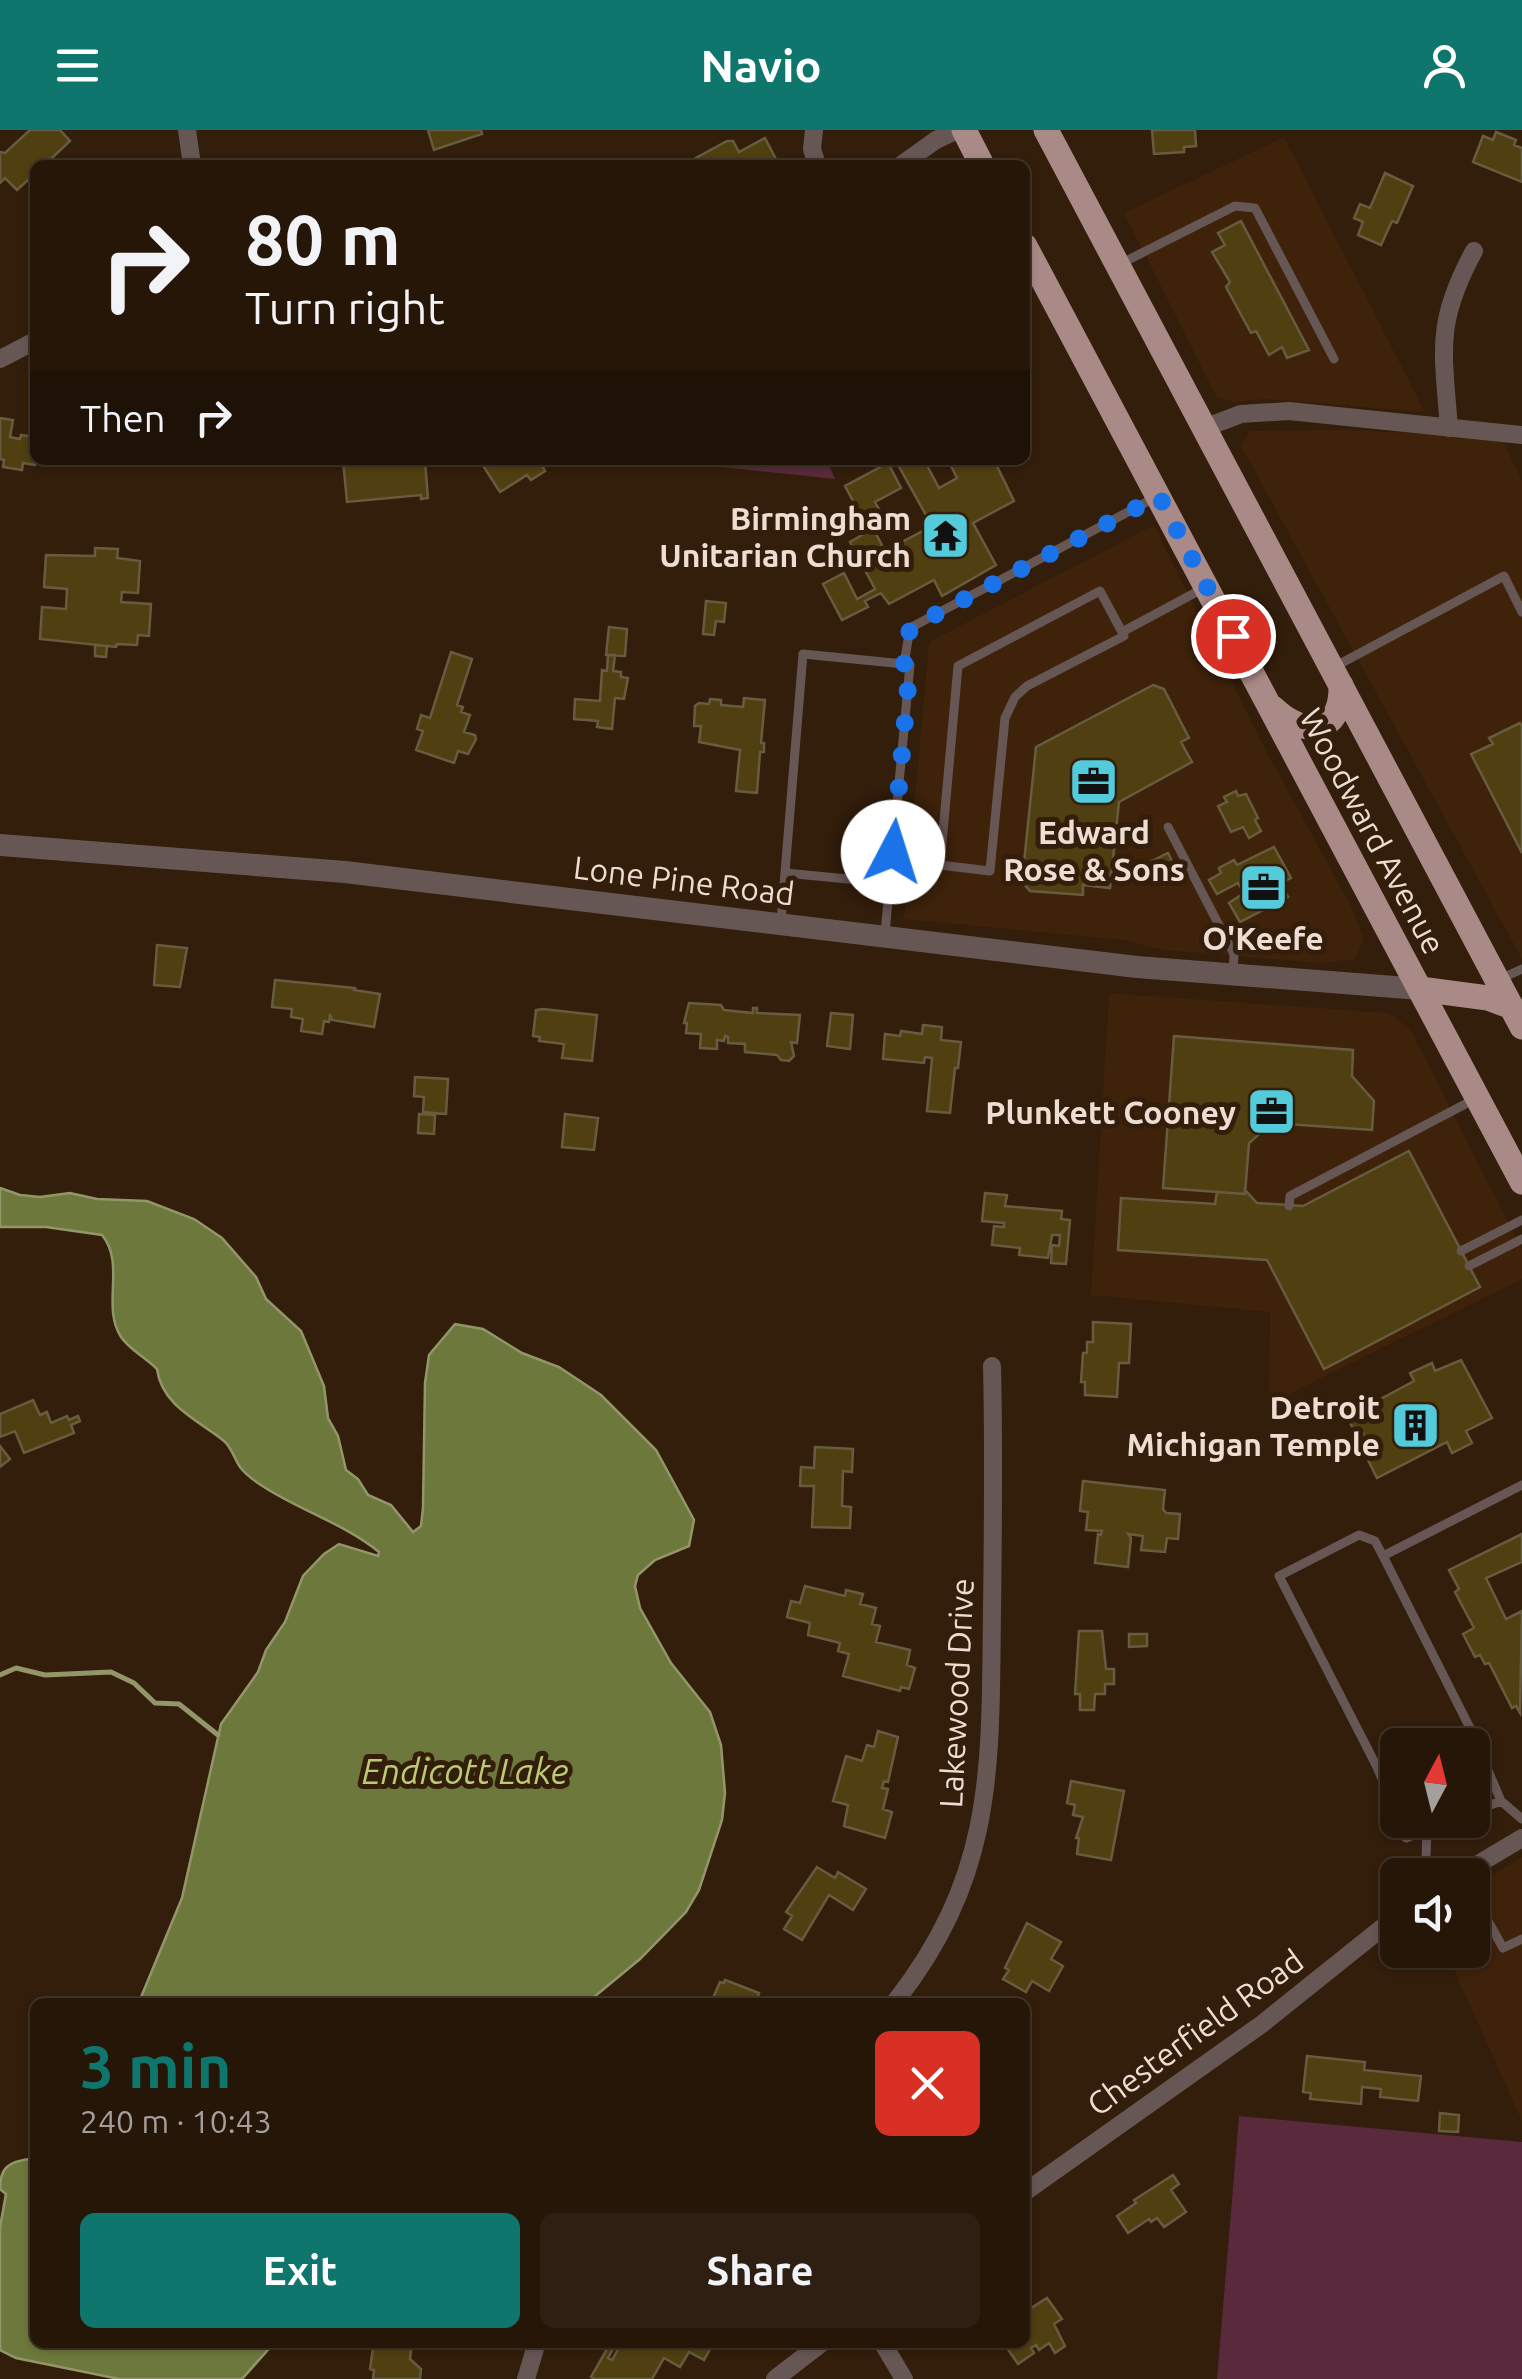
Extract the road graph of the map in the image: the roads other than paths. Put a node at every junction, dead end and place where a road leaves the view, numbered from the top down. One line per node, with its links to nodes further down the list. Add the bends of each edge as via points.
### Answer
1 (187, 130): 5 (street)
2 (814, 130): 6 (street)
3 (960, 130): 7 (street); 8 (main road)
4 (1046, 130): 11 (main road, Woodward Avenue)
5 (191, 160)
6 (815, 160)
7 (909, 160)
8 (979, 160)
9 (1474, 251): 16 (street, via 1446,311)
10 (1030, 255): 18 (main road, Woodward Avenue)
11 (1118, 265): 14 (lane, via 1235,206 1256,208); 15 (main road, Woodward Avenue)
12 (30, 344): 13 (street)
13 (0, 359)
14 (1334, 360)
15 (1204, 428): 16 (street, via 1263,410); 23 (main road, Woodward Avenue)
16 (1449, 428): 17 (street)
17 (1522, 435)
18 (1159, 496): 19 (main road, Woodward Avenue); 22 (lane, via 910,628)
19 (1206, 586): 21 (lane); 24 (main road, Woodward Avenue)
20 (1522, 612): 23 (lane, via 1504,576)
21 (1122, 632): 21 (lane, via 1015,697 1005,718 990,870 940,865 958,666 1100,591)
22 (904, 664): 27 (lane, via 803,654); 28 (lane, via 910,665)
23 (1337, 676): 24 (main road, via 1338,711 1321,727 1284,717); 33 (main road, Woodward Avenue)
24 (1267, 700): 34 (main road, Woodward Avenue)
25 (1168, 827): 32 (lane, via 1234,954)
26 (0, 845): 29 (street, Lone Pine Road, via 345,872)
27 (785, 873): 28 (lane); 29 (lane)
28 (890, 883): 30 (lane)
29 (780, 924): 30 (street, Lone Pine Road)
30 (885, 936): 32 (street, Lone Pine Road)
31 (1522, 969): 33 (lane)
32 (1233, 976): 34 (street, Lone Pine Road)
33 (1497, 980): 35 (main road, Woodward Avenue)
34 (1420, 989): 35 (main road, via 1488,998); 36 (main road, Woodward Avenue)
35 (1517, 1017)
36 (1478, 1098): 37 (main road, Woodward Avenue); 38 (lane, via 1290,1196)
37 (1522, 1182)
38 (1289, 1206)
39 (1522, 1220): 41 (lane)
40 (1522, 1239): 42 (lane)
41 (1461, 1251)
42 (1469, 1266)
43 (992, 1366): 55 (street, Lakewood Drive, via 986,1790 958,1898)
44 (1522, 1486): 45 (lane)
45 (1384, 1556): 46 (lane, via 1375,1541 1359,1535 1279,1576); 47 (lane)
46 (1380, 1775)
47 (1501, 1801): 48 (lane); 49 (lane)
48 (1490, 1805)
49 (1522, 1819)
50 (1522, 1838): 51 (street)
51 (1490, 1858)
52 (1490, 1925): 54 (lane, via 1503,1948)
53 (1380, 1929): 56 (street, Chesterfield Road, via 1262,2024)
54 (1522, 1939)
55 (899, 1998)
56 (1030, 2188)
57 (535, 2348): 60 (street)
58 (815, 2348): 61 (street)
59 (886, 2348): 62 (street)
60 (526, 2379)
61 (775, 2379)
62 (904, 2379)

